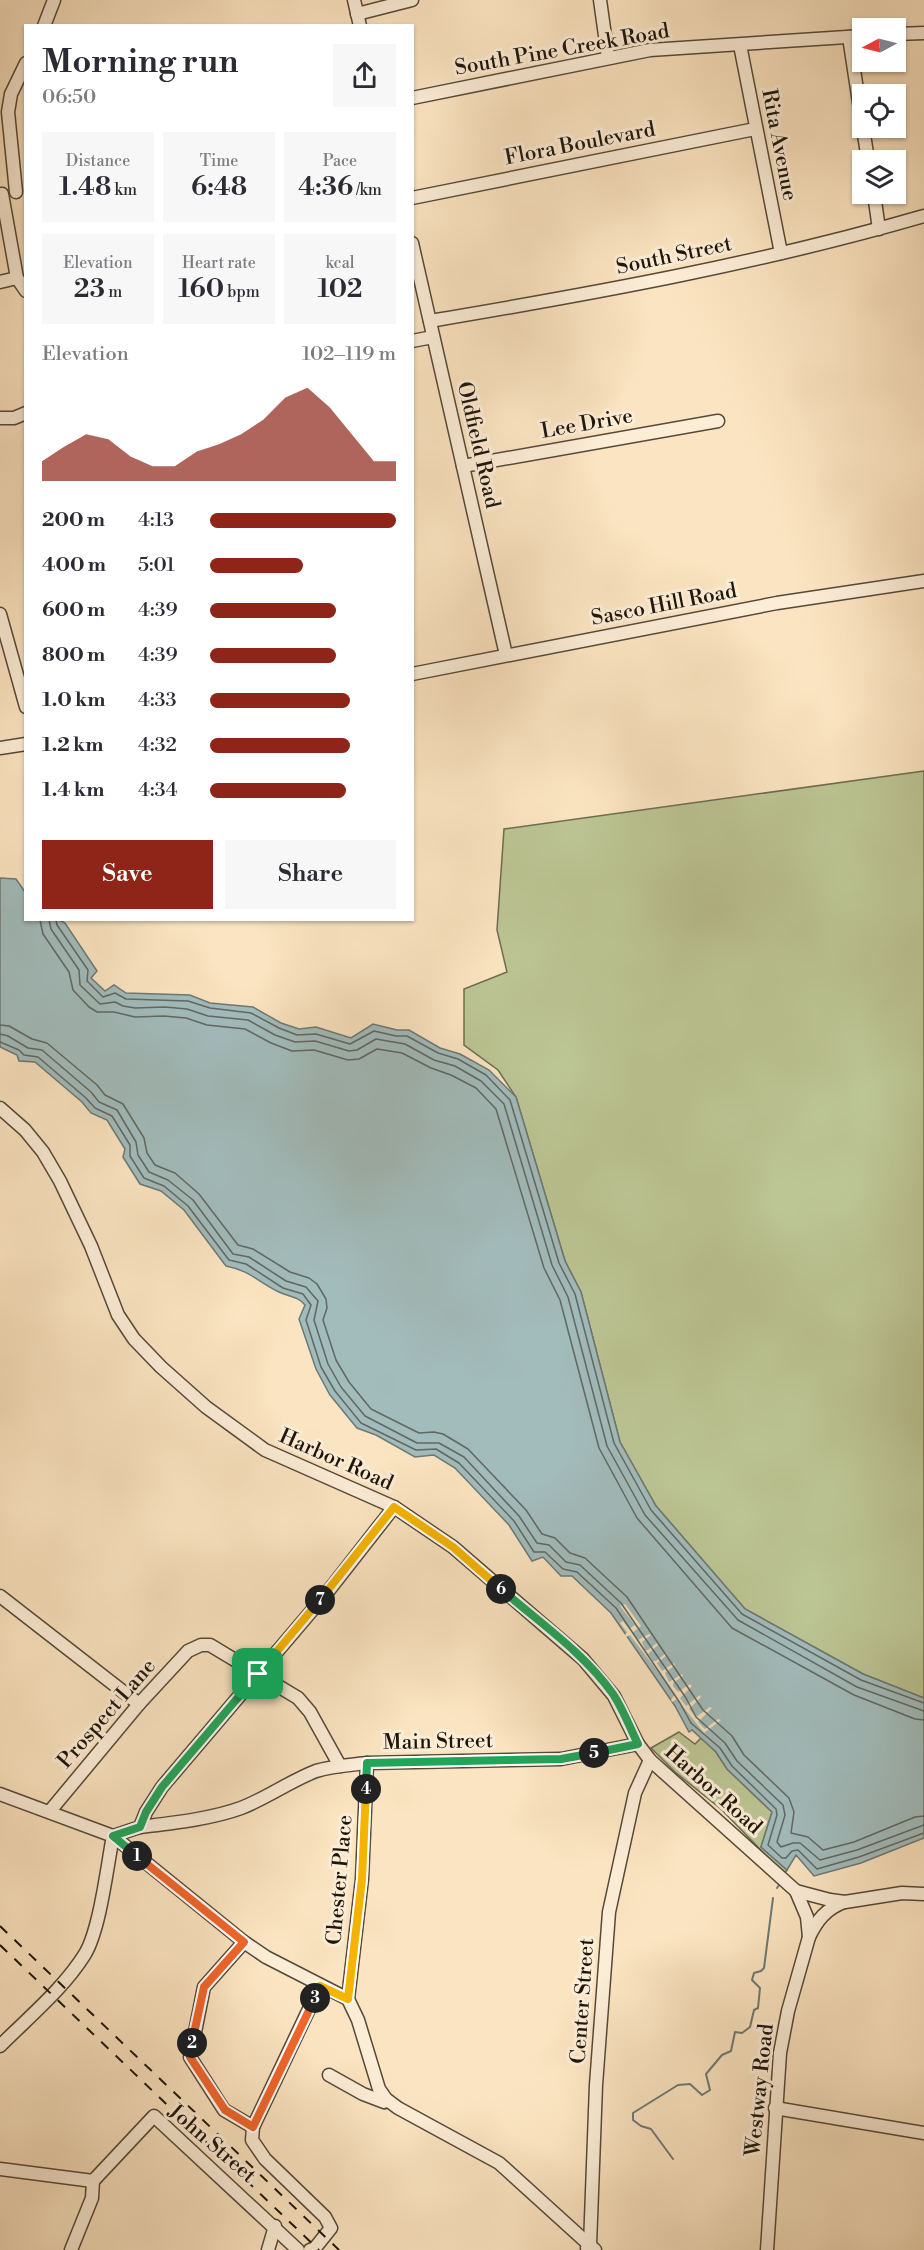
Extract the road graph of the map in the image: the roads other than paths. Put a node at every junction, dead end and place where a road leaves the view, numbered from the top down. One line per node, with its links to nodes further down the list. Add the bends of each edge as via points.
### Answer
1 (54, 0): 6 (street)
2 (354, 0): 5 (street)
3 (412, 0): 5 (street)
4 (600, 0): 12 (street)
5 (359, 20)
6 (45, 24)
7 (924, 33): 8 (street)
8 (906, 34)
9 (849, 37): 10 (street, South Pine Creek Road); 11 (street, South Pine Creek Road); 14 (street)
10 (852, 37)
11 (740, 45): 12 (street, South Pine Creek Road, via 650,50); 16 (street, Rita Avenue)
12 (608, 57): 15 (street, South Pine Creek Road)
13 (24, 67): 17 (street, via 11,94 8,112)
14 (856, 84)
15 (414, 98)
16 (755, 129): 19 (street, Flora Boulevard); 24 (street, Rita Avenue)
17 (21, 192): 18 (street)
18 (1, 194): 25 (street)
19 (414, 198)
20 (875, 204): 22 (street)
21 (924, 216): 22 (street, South Street)
22 (879, 229): 24 (street, South Street)
23 (414, 252): 28 (street, Oldfield Road)
24 (781, 253): 28 (street, South Street, via 668,278)
25 (17, 278): 26 (street); 27 (street)
26 (0, 282)
27 (24, 288)
28 (430, 321): 29 (street, Oldfield Road)
29 (433, 337): 30 (street); 34 (street, Oldfield Road)
30 (414, 341)
31 (24, 414): 32 (street)
32 (0, 418)
33 (718, 421): 34 (street, Lee Drive)
34 (463, 465): 37 (street, Oldfield Road)
35 (924, 581): 37 (street, Sasco Hill Road, via 777,603)
36 (0, 614): 39 (street)
37 (506, 655): 38 (street, Sasco Hill Road)
38 (414, 674)
39 (24, 700)
40 (24, 744): 41 (street)
41 (0, 747)
42 (0, 1108): 43 (street, Harbor Road, via 43,1152 91,1246 118,1315 161,1367 206,1407 265,1450)
43 (394, 1507): 45 (street); 47 (street, Harbor Road, via 453,1547 583,1659 614,1696)
44 (0, 1596): 46 (street)
45 (258, 1674): 46 (street, Prospect Lane, via 210,1645 197,1646); 50 (street, via 298,1698); 53 (street, via 162,1787)
46 (139, 1704): 52 (street, Prospect Lane)
47 (638, 1744): 48 (street, Harbor Road); 49 (street, Main Street, via 561,1759)
48 (650, 1760): 55 (street, Harbor Road); 71 (street, Center Street, via 635,1793 609,1912 596,2085)
49 (367, 1763): 50 (street, Main Street); 61 (street, Chester Place, via 362,1879)
50 (340, 1766): 53 (street, Main Street, via 304,1776 239,1809)
51 (0, 1794): 52 (street)
52 (50, 1811): 54 (street)
53 (140, 1827): 54 (street, Main Street)
54 (113, 1836): 59 (street); 62 (street, via 86,1952 70,1974)
55 (796, 1891): 57 (street, Harbor Road); 58 (street, Westway Road, via 807,1917)
56 (924, 1894): 57 (street, Harbor Road, via 902,1893)
57 (845, 1902): 58 (street, Westway Road, via 822,1915)
58 (809, 1937): 65 (street, Westway Road, via 788,2011)
59 (244, 1942): 60 (street); 66 (street, via 204,1987 190,2057 225,2110)
60 (320, 1986): 61 (street); 66 (street)
61 (348, 1999): 64 (street)
62 (0, 2046)
63 (329, 2075): 64 (street, via 363,2094 384,2102)
64 (386, 2099): 71 (street, via 499,2163)
65 (775, 2108): 67 (street); 76 (street, Westway Road)
66 (253, 2127): 75 (street, via 252,2140 265,2159 325,2217 331,2228)
67 (924, 2133)
68 (0, 2169): 69 (street)
69 (93, 2181): 70 (street, John Street, via 154,2116); 72 (street, via 92,2198)
70 (275, 2226): 73 (street); 74 (street, John Street)
71 (590, 2248)
72 (70, 2250)
73 (268, 2250)
74 (298, 2250)
75 (310, 2250)
76 (766, 2250)

